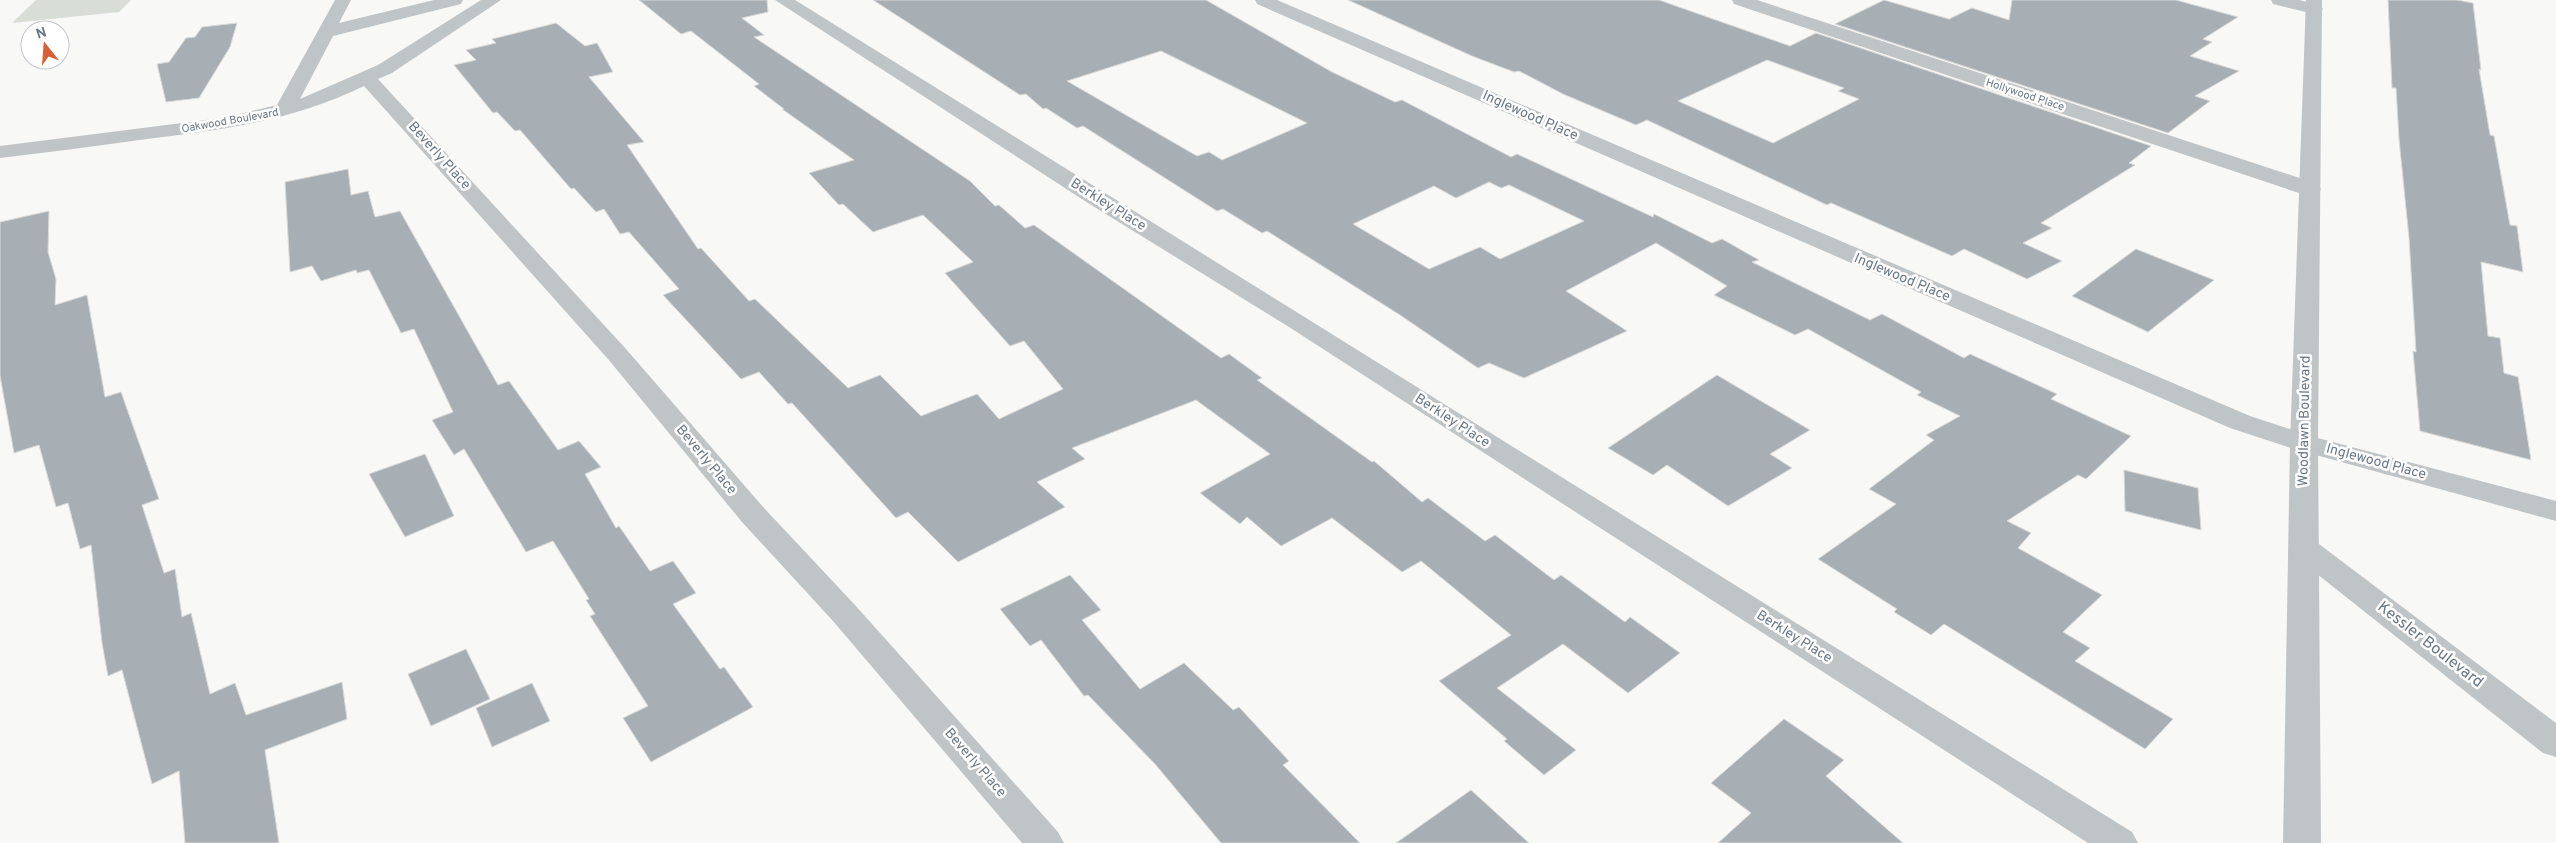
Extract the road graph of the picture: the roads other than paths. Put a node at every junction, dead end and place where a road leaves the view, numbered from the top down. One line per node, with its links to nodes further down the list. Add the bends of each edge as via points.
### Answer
1 (343, 0): 9 (street)
2 (455, 0): 9 (street)
3 (493, 0): 10 (street, Oakwood Boulevard)
4 (782, 0): 19 (street, Berkley Place, via 1298,322)
5 (1263, 0): 14 (street, Inglewood Place, via 2240,422)
6 (1740, 0): 13 (street, Hollywood Place)
7 (2279, 0): 8 (street)
8 (2314, 4): 13 (street, Woodlawn Boulevard)
9 (326, 32): 11 (street)
10 (366, 79): 11 (street, Oakwood Boulevard); 18 (street, Beverly Place, via 617,354 753,515 844,613)
11 (284, 111): 12 (street, Oakwood Boulevard, via 222,124)
12 (0, 152)
13 (2310, 189): 14 (street, Woodlawn Boulevard)
14 (2304, 443): 15 (street, Inglewood Place); 16 (street, Woodlawn Boulevard)
15 (2556, 511)
16 (2304, 548): 17 (street, Kessler Boulevard); 20 (street, Woodlawn Boulevard)
17 (2556, 743)
18 (1045, 843)
19 (2120, 843)
20 (2302, 843)

